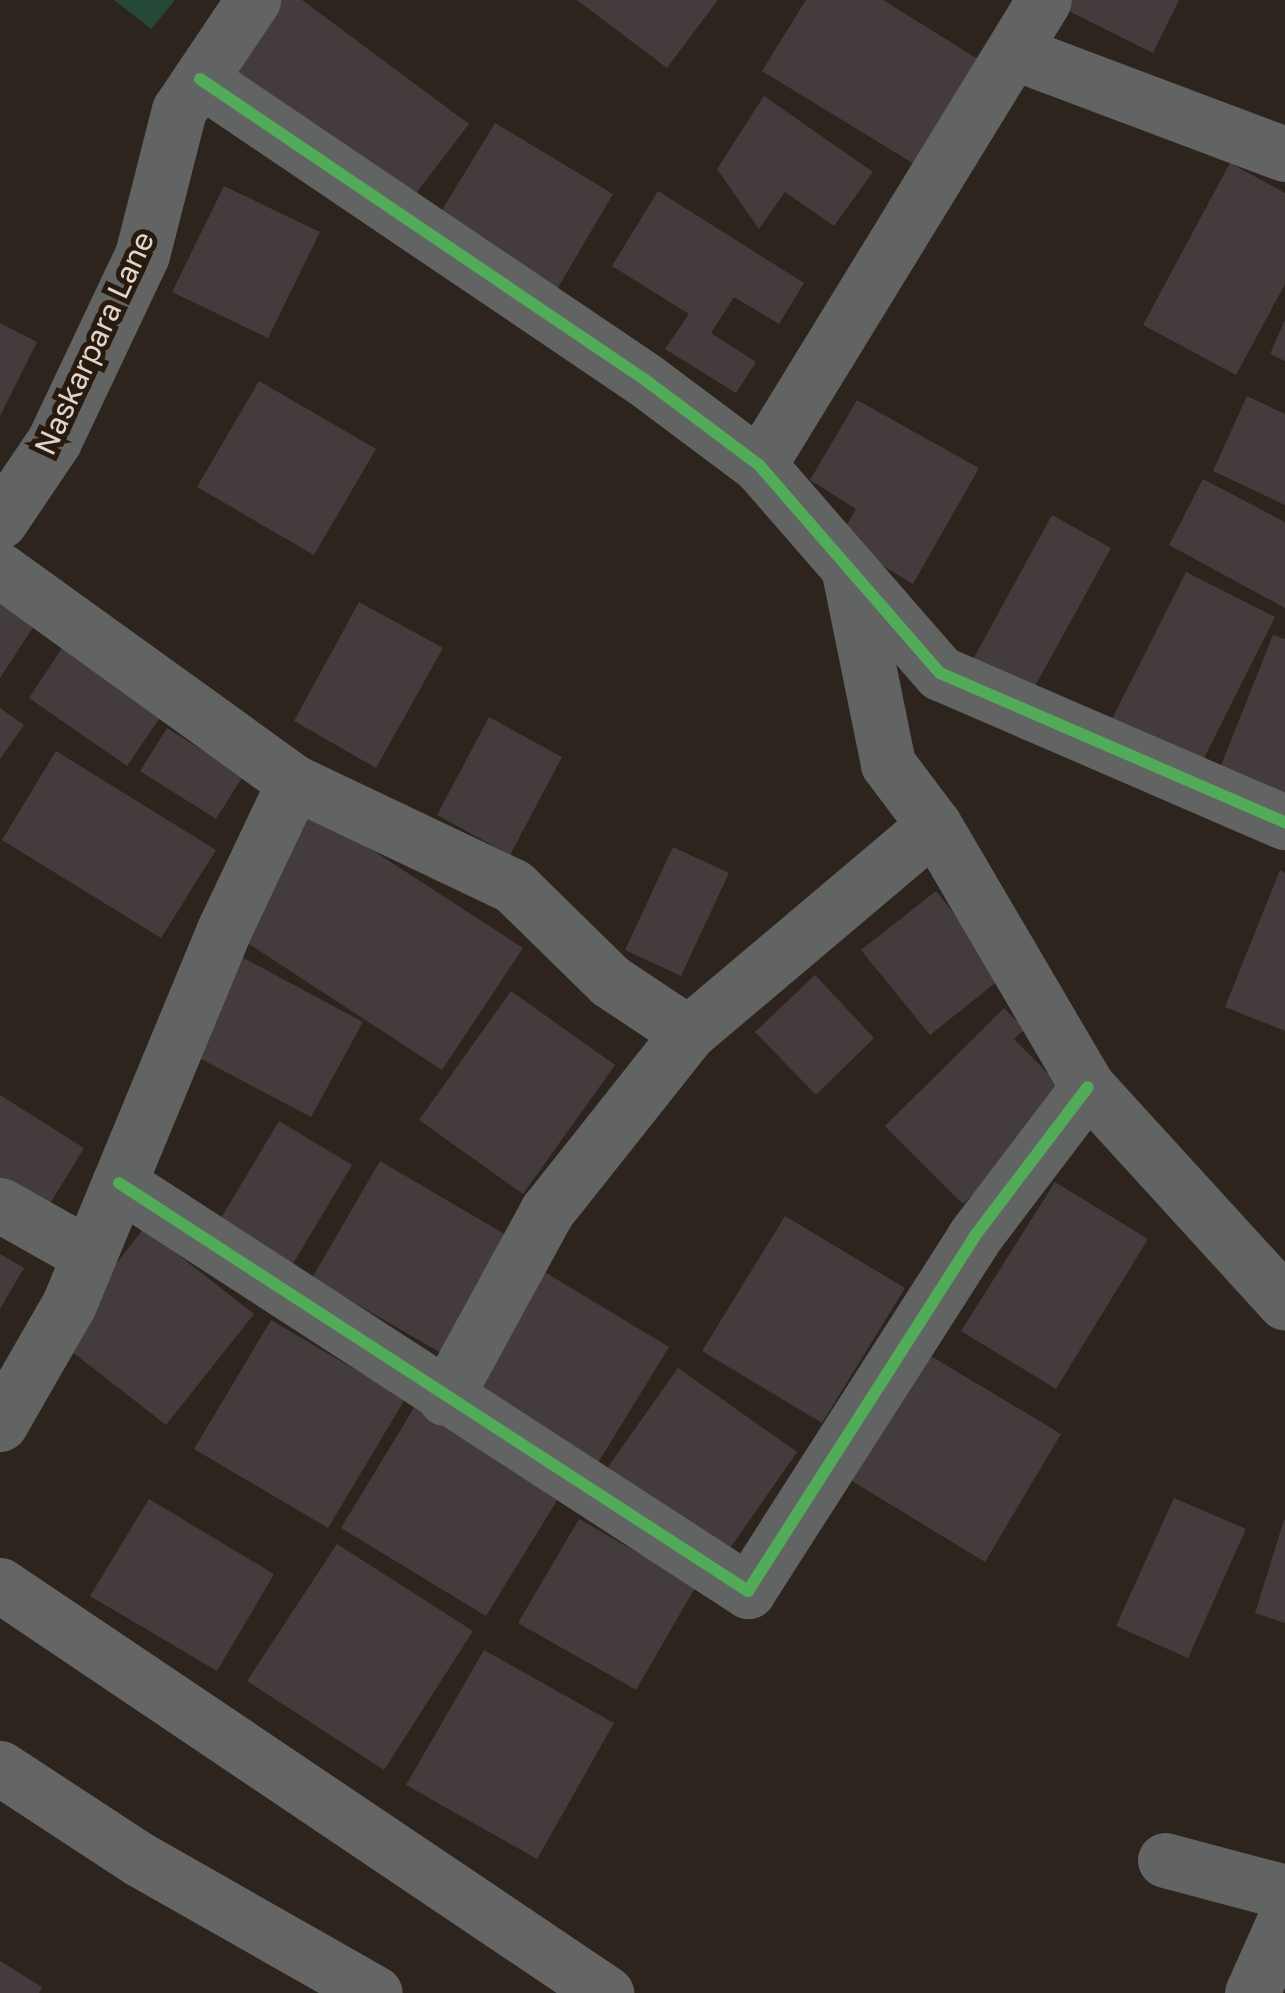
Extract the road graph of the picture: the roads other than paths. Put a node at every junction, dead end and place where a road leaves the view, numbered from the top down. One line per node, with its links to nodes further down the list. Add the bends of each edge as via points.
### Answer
1 (253, 0): 4 (street, Naskarpara Lane)
2 (1044, 0): 3 (street)
3 (1016, 53): 5 (street); 6 (street)
4 (200, 79): 6 (street, via 644,379); 7 (street, Naskarpara Lane, via 180,110 142,255 54,441)
5 (1285, 154)
6 (759, 466): 8 (street)
7 (0, 521)
8 (849, 569): 11 (street, via 940,673); 12 (street, via 888,764)
9 (0, 570): 10 (street)
10 (294, 782): 13 (street, via 513,886 610,981); 15 (street, via 222,932)
11 (1285, 822)
12 (934, 825): 13 (street); 14 (street)
13 (688, 1033): 19 (street, via 547,1211)
14 (1088, 1087): 18 (street); 19 (street, via 974,1237 748,1591)
15 (120, 1183): 17 (street); 19 (street)
16 (0, 1206): 17 (street)
17 (89, 1255): 20 (street)
18 (1285, 1303)
19 (445, 1398)
20 (0, 1424)
21 (0, 1585): 27 (main road)
22 (0, 1768): 26 (main road)
23 (1165, 1860): 24 (street)
24 (1285, 1892)
25 (1285, 1919): 28 (street)
26 (374, 1993)
27 (606, 1993)
28 (1252, 1993)

